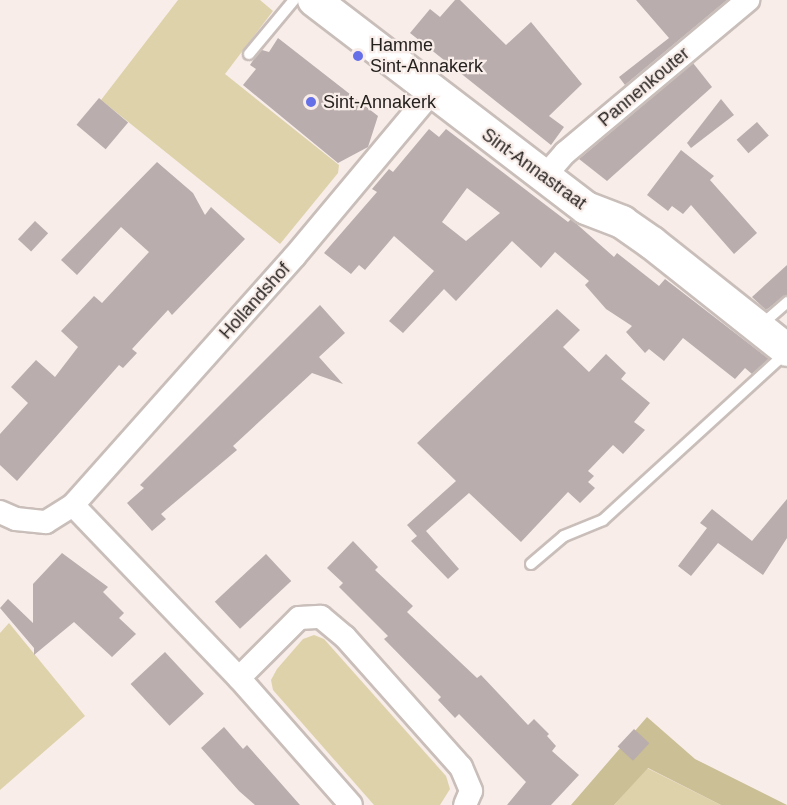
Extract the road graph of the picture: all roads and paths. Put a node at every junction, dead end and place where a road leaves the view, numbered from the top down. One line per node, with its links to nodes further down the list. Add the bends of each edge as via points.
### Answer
1 (294, 0): 4 (lane)
2 (314, 0): 5 (street, Sint-Annastraat)
3 (748, 0): 6 (street, Pannenkouter, via 565,153)
4 (249, 54)
5 (431, 93): 6 (street, Sint-Annastraat); 10 (street, Hollandshof, via 294,257)
6 (544, 177): 8 (street, Sint-Annastraat, via 586,208 622,222)
7 (787, 302): 8 (lane)
8 (758, 327): 9 (street, Sint-Annastraat)
9 (787, 351): 12 (lane, via 603,520 564,536)
10 (73, 505): 11 (street, Hollandshof, via 46,522 16,519); 13 (street)
11 (0, 512)
12 (531, 564)
13 (239, 678): 14 (street); 15 (street, via 299,618 321,617 345,637 461,767 471,790)
14 (351, 805)
15 (465, 805)

